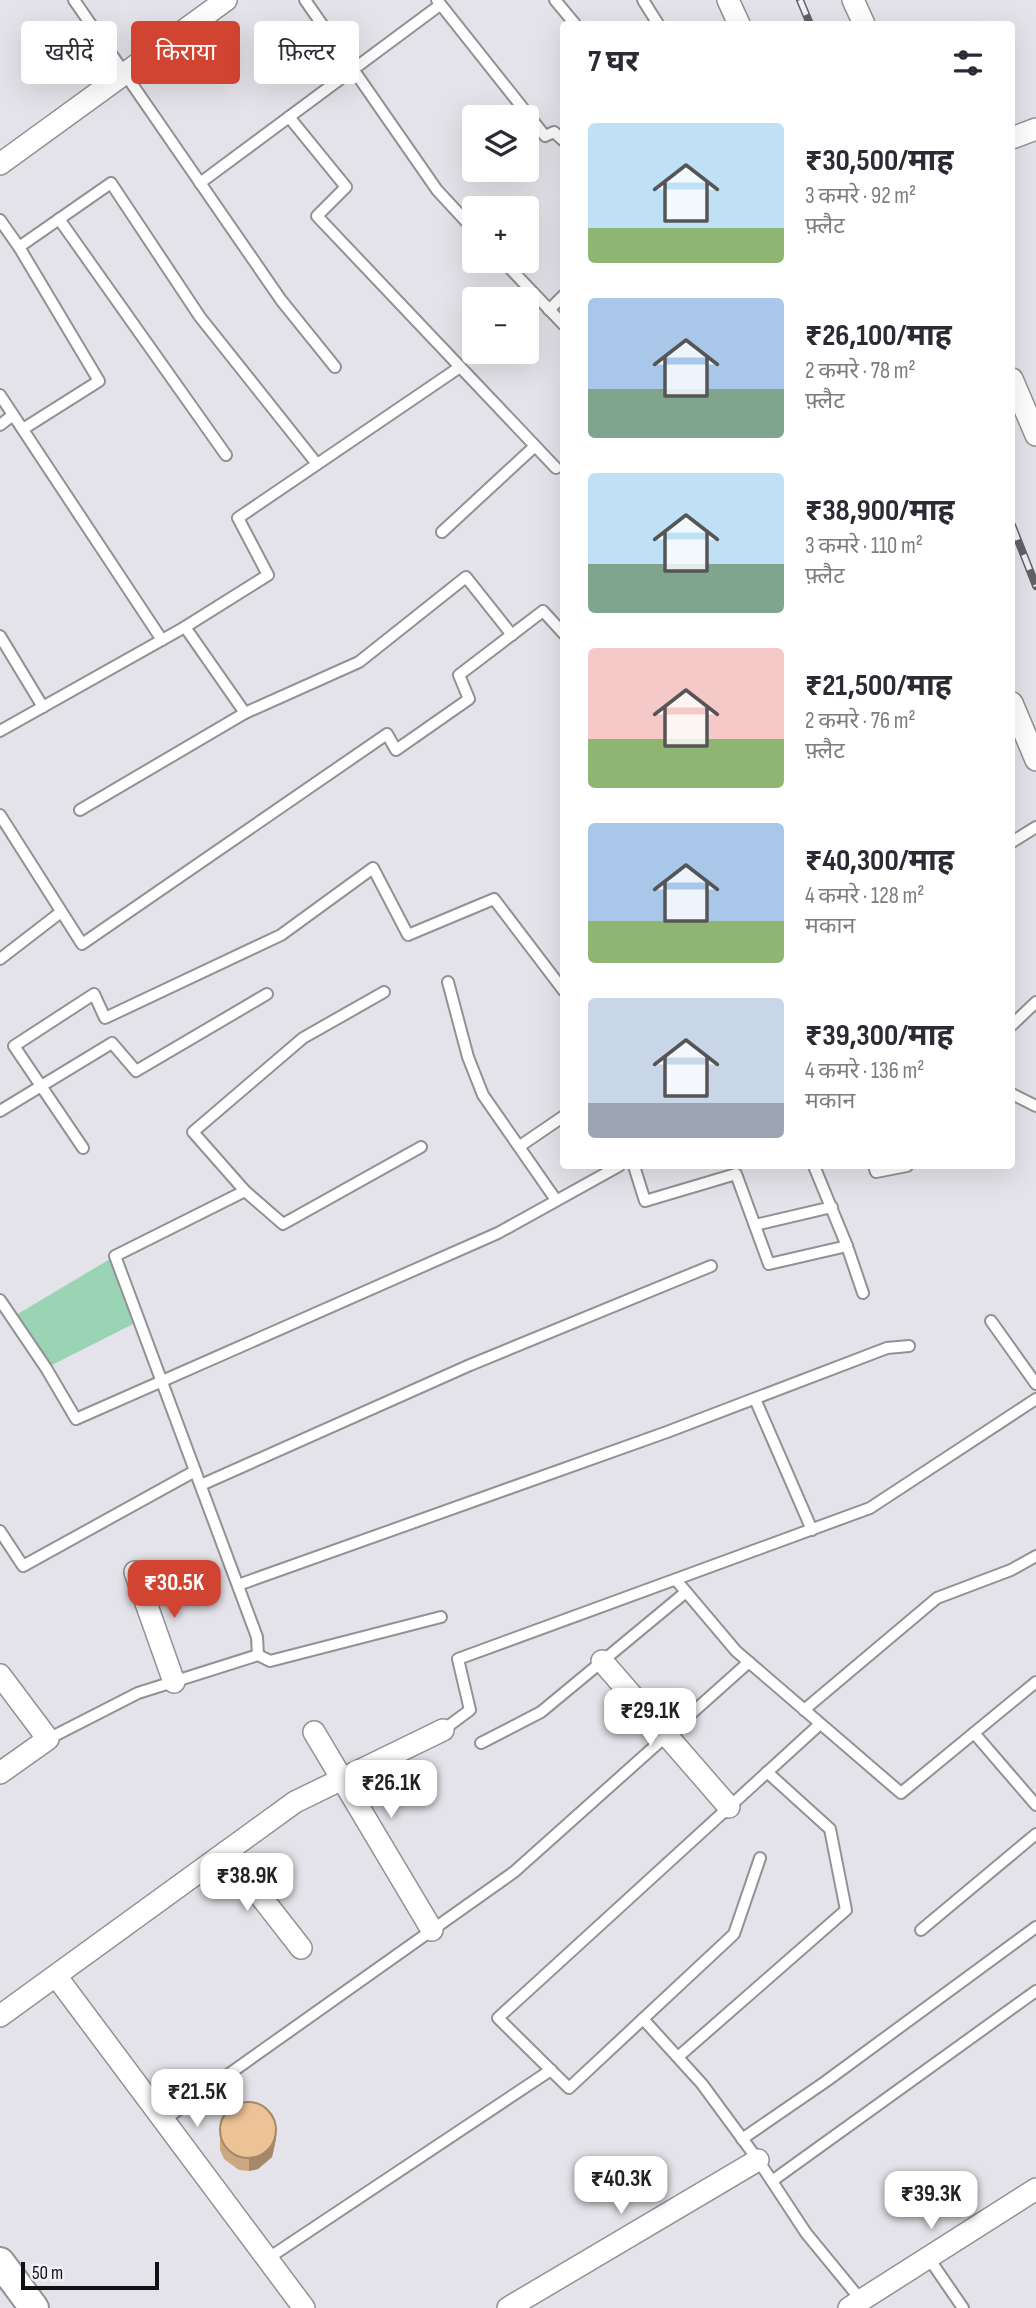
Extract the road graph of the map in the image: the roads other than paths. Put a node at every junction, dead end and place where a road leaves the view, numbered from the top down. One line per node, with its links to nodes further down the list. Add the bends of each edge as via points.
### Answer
1 (74, 0): 15 (lane)
2 (226, 0): 15 (street)
3 (305, 0): 9 (lane)
4 (555, 0): 10 (lane)
5 (643, 0): 11 (lane)
6 (728, 0): 12 (street)
7 (858, 1): 13 (street)
8 (438, 2): 14 (lane); 20 (lane, via 545,136 554,132)
9 (320, 21)
10 (572, 21)
11 (656, 21)
12 (738, 21)
13 (863, 21)
14 (359, 64)
15 (125, 74): 22 (street); 23 (lane)
16 (359, 78): 24 (lane, via 437,190)
17 (333, 84): 18 (lane)
18 (289, 117): 23 (lane); 33 (lane, via 346,187 317,216)
19 (1036, 129): 21 (street)
20 (560, 137)
21 (1015, 137)
22 (0, 164)
23 (200, 183): 32 (lane, via 281,300)
24 (462, 217)
25 (59, 219): 27 (lane); 41 (lane); 42 (lane, via 111,183 200,317)
26 (0, 220): 27 (lane)
27 (19, 247): 38 (lane, via 99,381)
28 (514, 273): 30 (lane)
29 (560, 299): 30 (lane)
30 (549, 310): 31 (lane)
31 (560, 321)
32 (335, 367)
33 (460, 367): 40 (lane); 42 (lane)
34 (1015, 387): 39 (street)
35 (0, 395): 36 (lane)
36 (13, 415): 37 (lane); 38 (lane)
37 (0, 425)
38 (23, 429): 49 (lane)
39 (1036, 435)
40 (535, 446): 43 (lane); 44 (lane)
41 (226, 455)
42 (317, 464): 45 (lane, via 238,518 268,575)
43 (556, 468)
44 (442, 532)
45 (185, 627): 49 (lane); 52 (lane)
46 (560, 630): 47 (lane, via 543,611)
47 (512, 635): 52 (lane, via 466,577 359,662); 59 (lane, via 459,675 469,699 397,750 387,734 82,944)
48 (0, 636): 50 (lane)
49 (162, 640): 50 (lane)
50 (43, 707): 53 (lane)
51 (1015, 710): 54 (street)
52 (245, 713): 55 (lane)
53 (0, 731)
54 (1036, 760)
55 (80, 810)
56 (0, 815): 59 (lane)
57 (1036, 827): 58 (lane)
58 (1015, 840)
59 (61, 912): 60 (lane)
60 (0, 959)
61 (448, 982): 72 (lane, via 483,1095)
62 (560, 986): 67 (lane, via 494,899 408,935 373,868 281,935 105,1018 94,995 14,1046)
63 (383, 992): 80 (lane, via 303,1038 193,1132)
64 (267, 994): 67 (lane, via 136,1070 112,1043)
65 (1036, 1002): 66 (lane)
66 (1015, 1022)
67 (42, 1086): 70 (lane); 74 (lane)
68 (1015, 1096): 69 (lane)
69 (1036, 1106)
70 (0, 1111)
71 (560, 1119): 72 (lane)
72 (520, 1146): 81 (lane)
73 (421, 1147): 80 (lane, via 283,1224)
74 (83, 1148)
75 (613, 1169): 81 (lane)
76 (635, 1169): 83 (lane, via 645,1201 736,1174)
77 (815, 1169): 82 (lane)
78 (875, 1169): 79 (lane)
79 (892, 1169)
80 (245, 1191): 92 (lane, via 115,1255)
81 (556, 1200): 92 (lane, via 498,1233)
82 (832, 1207): 83 (lane); 84 (lane)
83 (755, 1225): 84 (lane, via 769,1264)
84 (847, 1246): 86 (lane)
85 (711, 1266): 97 (lane, via 470,1365)
86 (863, 1293)
87 (0, 1300): 88 (lane)
88 (11, 1318): 90 (lane); 92 (lane, via 76,1419)
89 (991, 1321): 93 (lane)
90 (0, 1324)
91 (909, 1346): 94 (lane, via 887,1348)
92 (162, 1382): 96 (lane)
93 (1036, 1384)
94 (755, 1399): 98 (lane); 103 (lane)
95 (1036, 1399): 98 (lane, via 870,1508)
96 (195, 1471): 97 (lane); 99 (lane, via 23,1566)
97 (201, 1485): 103 (lane)
98 (812, 1530): 102 (lane)
99 (0, 1531)
100 (1036, 1556): 112 (lane, via 937,1598)
101 (135, 1572): 110 (street)
102 (676, 1580): 104 (lane); 114 (lane, via 458,1659 470,1710)
103 (238, 1584): 106 (lane, via 257,1637)
104 (686, 1592): 107 (lane); 108 (lane)
105 (441, 1617): 106 (lane, via 270,1661)
106 (258, 1656): 110 (lane)
107 (602, 1661): 117 (street); 119 (lane, via 541,1712)
108 (749, 1662): 112 (lane); 117 (lane)
109 (0, 1675): 118 (street)
110 (174, 1682): 118 (lane, via 138,1693)
111 (1036, 1682): 116 (lane)
112 (804, 1710): 113 (lane)
113 (820, 1724): 116 (lane, via 901,1793); 120 (lane)
114 (443, 1730): 122 (street)
115 (314, 1732): 122 (street)
116 (974, 1733): 123 (lane)
117 (667, 1735): 124 (street); 129 (lane, via 514,1872)
118 (48, 1739): 121 (street)
119 (481, 1743)
120 (767, 1772): 124 (lane); 136 (lane, via 831,1829 846,1910)
121 (0, 1773)
122 (342, 1780): 126 (street, via 295,1802); 129 (street)
123 (1036, 1805)
124 (729, 1807): 137 (lane, via 498,2018)
125 (1036, 1834): 130 (lane)
126 (226, 1852): 131 (street); 132 (street)
127 (760, 1858): 135 (lane, via 734,1934)
128 (1036, 1927): 139 (lane)
129 (432, 1930): 138 (lane)
130 (920, 1930)
131 (301, 1948)
132 (56, 1976): 134 (street); 138 (street)
133 (1036, 1991): 141 (lane)
134 (0, 2016)
135 (643, 2019): 136 (lane); 137 (lane, via 569,2088)
136 (678, 2057): 139 (lane)
137 (551, 2070): 144 (lane)
138 (164, 2120): 144 (street)
139 (742, 2139): 140 (lane)
140 (758, 2160): 141 (lane); 149 (street)
141 (772, 2181): 146 (lane)
142 (1036, 2189): 143 (street)
143 (928, 2258): 146 (street); 150 (lane)
144 (267, 2259): 148 (street)
145 (0, 2262): 147 (street)
146 (855, 2304)
147 (34, 2308)
148 (304, 2308)
149 (508, 2308)
150 (963, 2308)

